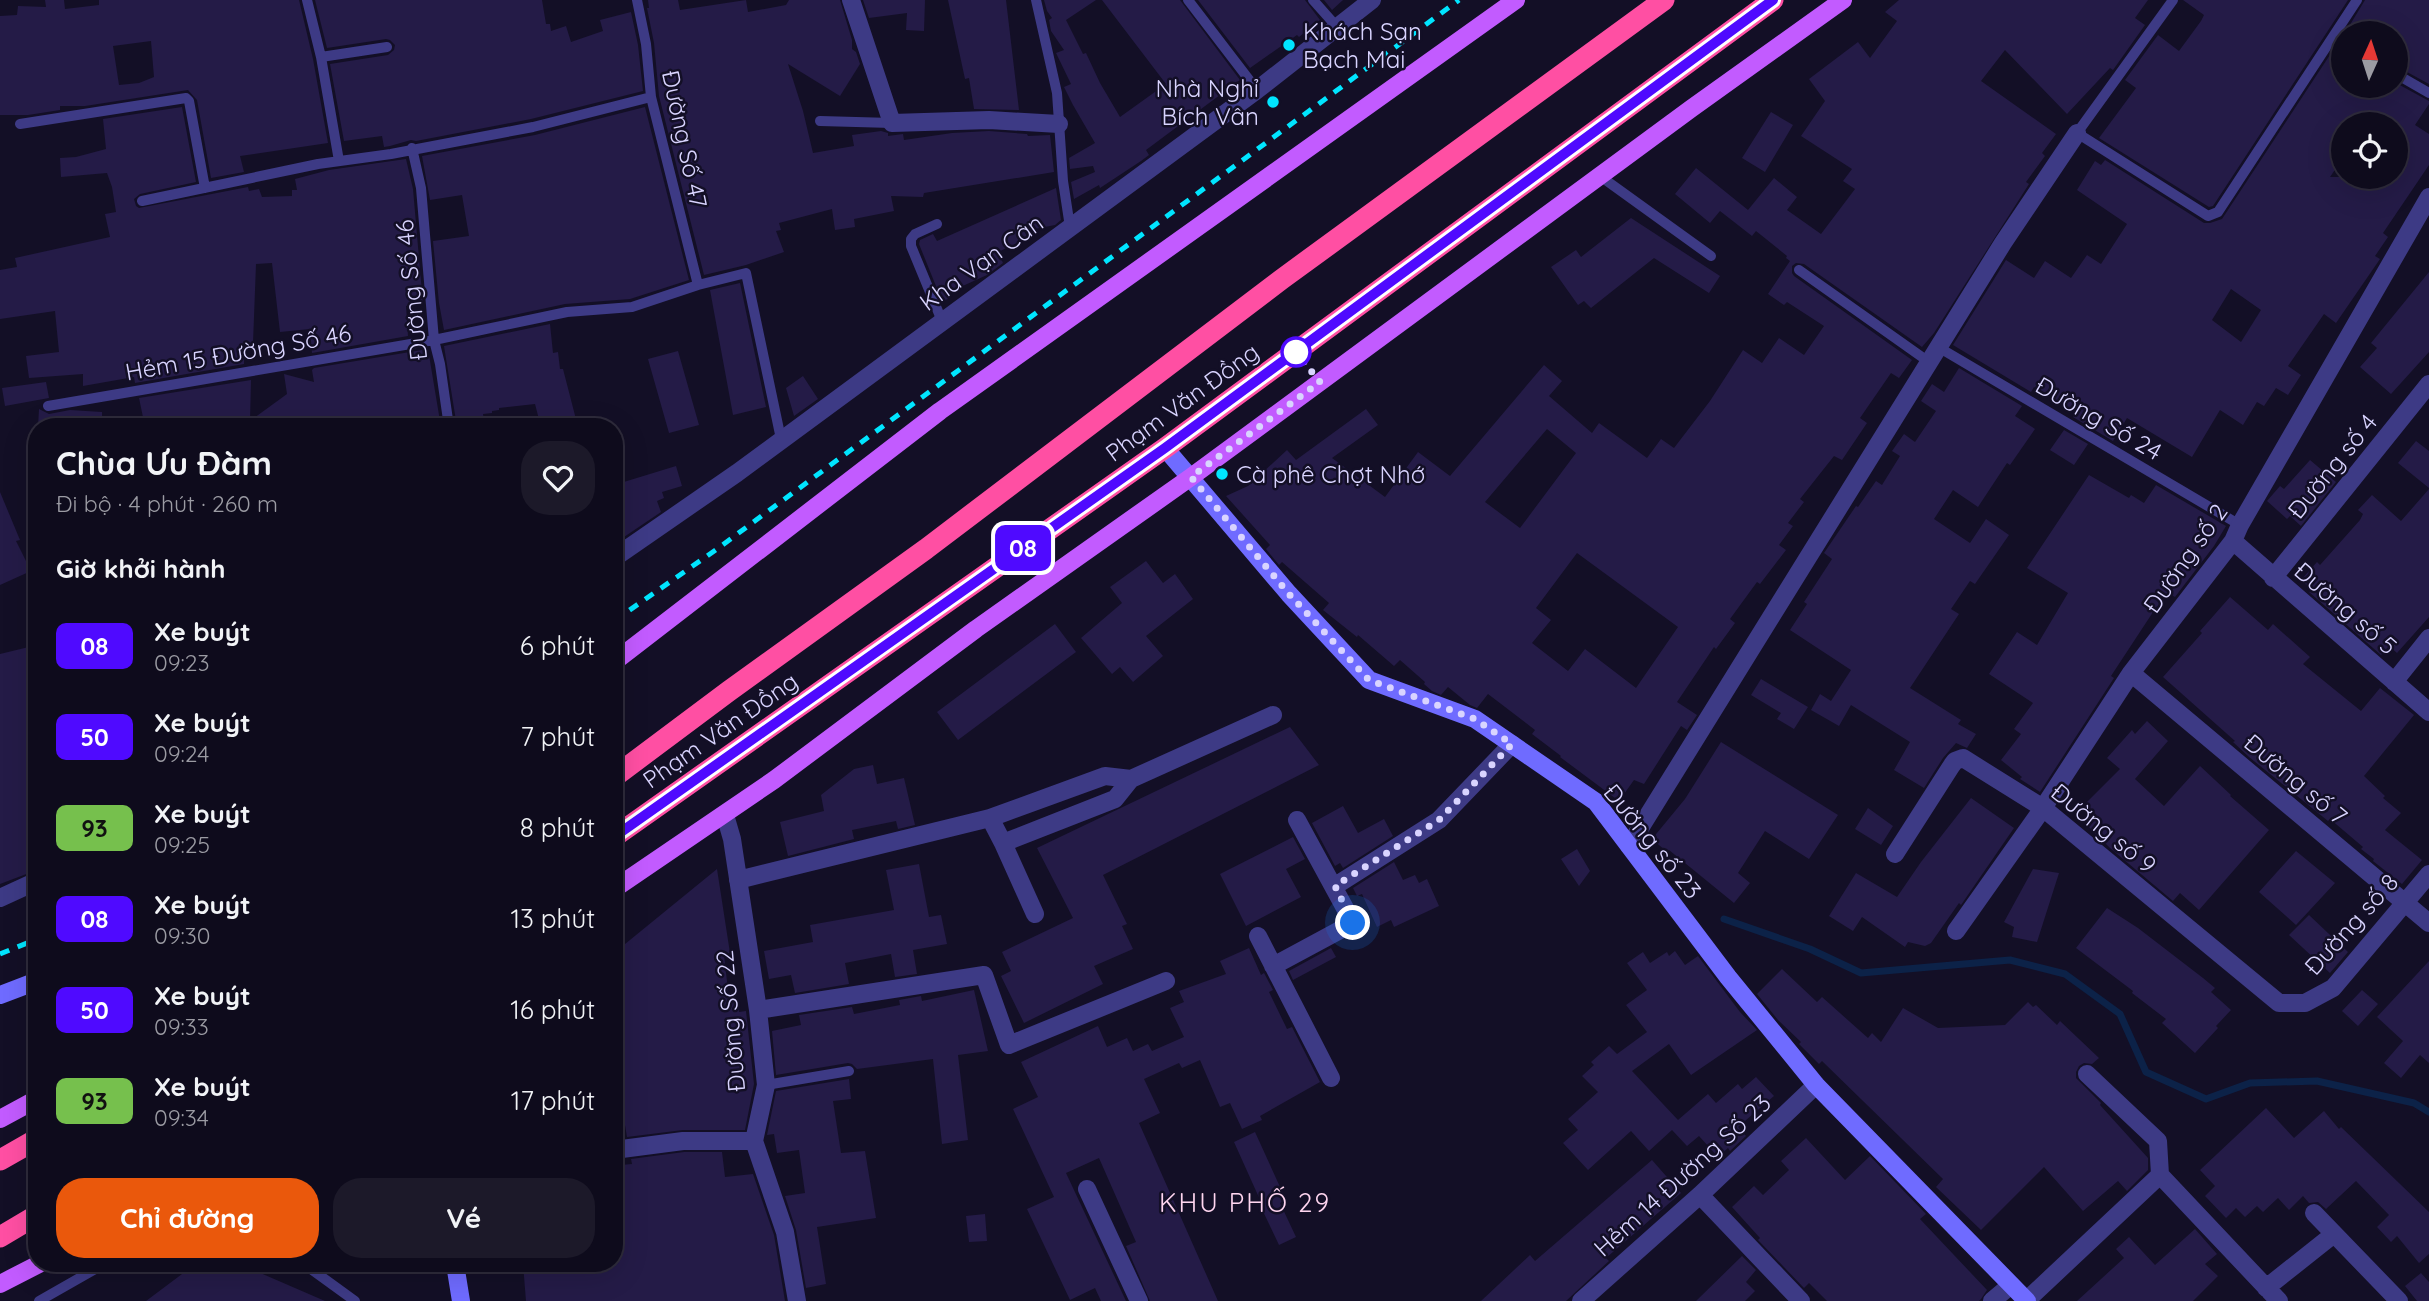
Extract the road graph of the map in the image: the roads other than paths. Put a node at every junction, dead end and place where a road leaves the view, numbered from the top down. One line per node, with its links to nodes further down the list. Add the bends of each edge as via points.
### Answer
1 (307, 0): 18 (lane)
2 (637, 0): 22 (lane, Đường Số 47)
3 (851, 0): 24 (street)
4 (1036, 0): 26 (lane, via 1057,93)
5 (1188, 0): 20 (lane)
6 (1313, 0): 15 (lane)
7 (1372, 0): 15 (street, Kha Vạn Cân)
8 (1516, 0): 52 (main road, via 940,411)
9 (1664, 0): 58 (highway, Phạm Văn Đồng)
10 (1773, 0): 46 (highway, Phạm Văn Đồng)
11 (1843, 0): 30 (main road)
12 (2173, 0): 27 (lane)
13 (2357, 0): 14 (lane)
14 (2348, 21)
15 (1337, 27): 20 (street, Kha Vạn Cân)
16 (387, 47): 18 (lane)
17 (2331, 52): 27 (lane, via 2214,215 2201,212)
18 (321, 57): 29 (lane)
19 (2408, 81): 21 (lane)
20 (1257, 90): 35 (street, Kha Vạn Cân)
21 (2429, 93)
22 (650, 97): 28 (lane, via 533,127); 38 (lane, Đường Số 47)
23 (820, 121): 24 (lane)
24 (892, 123): 26 (street, via 989,120)
25 (20, 124): 31 (lane, via 186,98)
26 (1059, 124): 35 (lane)
27 (2077, 133): 41 (street)
28 (412, 148): 29 (lane); 40 (lane, Đường Số 46, via 421,188)
29 (339, 161): 31 (lane)
30 (1600, 176): 36 (lane); 47 (main road)
31 (205, 188): 33 (lane)
32 (2429, 197): 48 (street, Đường số 2)
33 (142, 201)
34 (937, 224): 39 (lane, via 915,234 911,246)
35 (1070, 227): 39 (street, Kha Vạn Cân)
36 (1711, 256)
37 (1798, 271): 41 (lane, Đường Số 24)
38 (698, 285): 40 (lane, Hẻm 15 Đường Số 46, via 632,307 568,312); 45 (lane, Hẻm 15 Đường Số 46, via 746,273)
39 (942, 321): 45 (street, Kha Vạn Cân)
40 (435, 340): 43 (lane, Hẻm 15 Đường Số 46); 44 (lane, Đường Số 46)
41 (1934, 355): 48 (lane, Đường Số 24); 66 (street)
42 (2429, 384): 50 (street, Đường số 4)
43 (48, 406)
44 (448, 418)
45 (781, 439): 49 (street, Kha Vạn Cân)
46 (1165, 448): 47 (street, Đường số 23); 64 (highway, Phạm Văn Đồng)
47 (1191, 477): 57 (street, Đường số 23, via 1369,680 1475,719); 61 (main road)
48 (2236, 533): 50 (street, Đường số 5); 53 (street, Đường số 2)
49 (623, 552)
50 (2273, 578): 54 (street, Đường số 5)
51 (2429, 638): 54 (street)
52 (623, 655)
53 (2132, 673): 60 (street, Đường số 2); 74 (street, Đường số 7)
54 (2394, 682): 55 (street, Đường số 5)
55 (2429, 712)
56 (1273, 715): 59 (street)
57 (1512, 744): 66 (street, Đường số 23, via 1596,802); 72 (street, via 1439,820)
58 (623, 770)
59 (1131, 779): 62 (street, via 1105,776); 65 (street, via 1115,799)
60 (2043, 808): 67 (street, Đường số 9, via 1958,759); 77 (street, Đường số 2); 83 (street, Đường số 9, via 2279,1003)
61 (724, 815): 69 (street, Đường Số 22); 70 (main road)
62 (990, 818): 65 (street); 69 (street)
63 (1297, 820): 72 (street)
64 (623, 831)
65 (1003, 844): 75 (street)
66 (1629, 846): 89 (street, Đường số 23)
67 (1895, 854)
68 (2429, 874): 74 (street, Đường số 8)
69 (738, 880): 84 (street, Đường Số 22)
70 (623, 883)
71 (28, 885): 73 (street)
72 (1335, 886): 79 (street, via 1353,923)
73 (0, 898)
74 (2404, 902): 76 (street, Đường số 7); 83 (street, Đường số 8, via 2333,988)
75 (1035, 914)
76 (2429, 923)
77 (1956, 931)
78 (1258, 936): 79 (street)
79 (1273, 966): 87 (street)
80 (1166, 981): 84 (street, via 1009,1045 984,975)
81 (28, 984): 82 (street)
82 (0, 995)
83 (2305, 1003)
84 (758, 1010): 88 (street, Đường Số 22)
85 (849, 1071): 88 (lane)
86 (2087, 1074): 96 (street, via 2158,1141)
87 (1331, 1078)
88 (766, 1085): 92 (street, Đường Số 22)
89 (1816, 1085): 98 (street, Hẻm 14 Đường Số 23); 108 (street, Đường số 23)
90 (28, 1104): 91 (main road)
91 (0, 1119)
92 (754, 1141): 94 (street, via 683,1141); 114 (street, via 785,1232)
93 (28, 1144): 95 (highway)
94 (623, 1149)
95 (0, 1160)
96 (2160, 1175): 109 (street); 118 (street)
97 (1087, 1189): 115 (street)
98 (1700, 1195): 110 (street, Hẻm 14 Đường Số 23); 116 (street)
99 (2314, 1213): 101 (street)
100 (28, 1220): 102 (highway)
101 (2334, 1234): 109 (street); 120 (street)
102 (0, 1237)
103 (28, 1270): 107 (main road)
104 (90, 1272): 111 (lane)
105 (315, 1272): 112 (lane)
106 (456, 1272): 113 (street)
107 (0, 1284)
108 (2011, 1285): 117 (street); 118 (street, Đường số 23)
109 (2266, 1287): 119 (street)
110 (1594, 1297)
111 (39, 1301)
112 (355, 1301)
113 (461, 1301)
114 (797, 1301)
115 (1139, 1301)
116 (1801, 1301)
117 (1992, 1301)
118 (2027, 1301)
119 (2279, 1301)
120 (2399, 1301)

